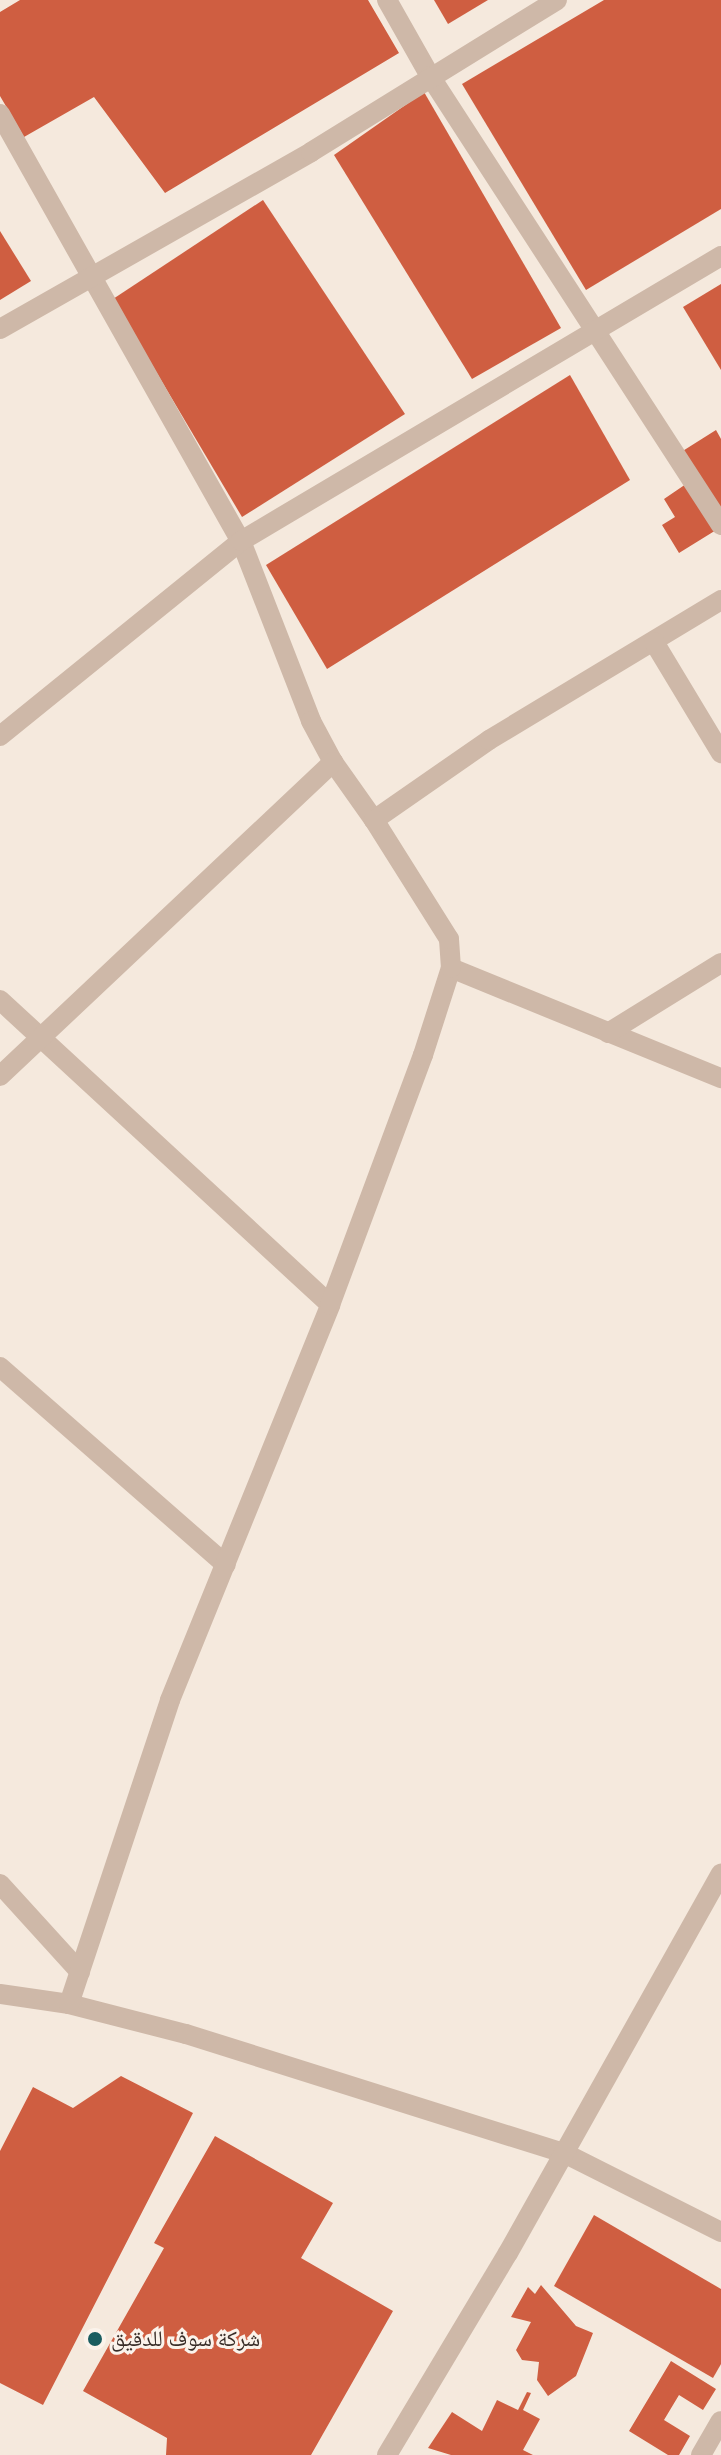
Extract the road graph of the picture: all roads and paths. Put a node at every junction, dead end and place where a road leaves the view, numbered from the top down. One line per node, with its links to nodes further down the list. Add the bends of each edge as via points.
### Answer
1 (387, 0): 3 (street)
2 (557, 0): 3 (street)
3 (430, 76): 6 (street); 8 (street)
4 (0, 114): 6 (street)
5 (721, 256): 8 (street)
6 (95, 277): 7 (street); 10 (street)
7 (0, 329)
8 (595, 330): 9 (street); 10 (street)
9 (721, 525)
10 (241, 541): 13 (street); 15 (street, via 311,721)
11 (721, 600): 12 (street)
12 (654, 642): 14 (street); 16 (street, via 489,740)
13 (0, 736)
14 (721, 753)
15 (333, 762): 16 (street); 21 (street)
16 (374, 820): 18 (street, via 449,939)
17 (721, 963): 20 (street)
18 (451, 968): 20 (street); 24 (street)
19 (0, 1000): 21 (street)
20 (608, 1033): 23 (street)
21 (39, 1036): 22 (street); 24 (street)
22 (0, 1076)
23 (721, 1078)
24 (330, 1305): 26 (street)
25 (0, 1367): 26 (street)
26 (226, 1565): 29 (street, via 170,1700)
27 (721, 1874): 32 (street)
28 (0, 1884): 29 (street)
29 (80, 1972): 31 (street)
30 (0, 1994): 31 (street)
31 (69, 2004): 32 (street, via 186,2034)
32 (564, 2153): 33 (street); 35 (street)
33 (721, 2232)
34 (721, 2421): 36 (street)
35 (387, 2455)
36 (701, 2455)

